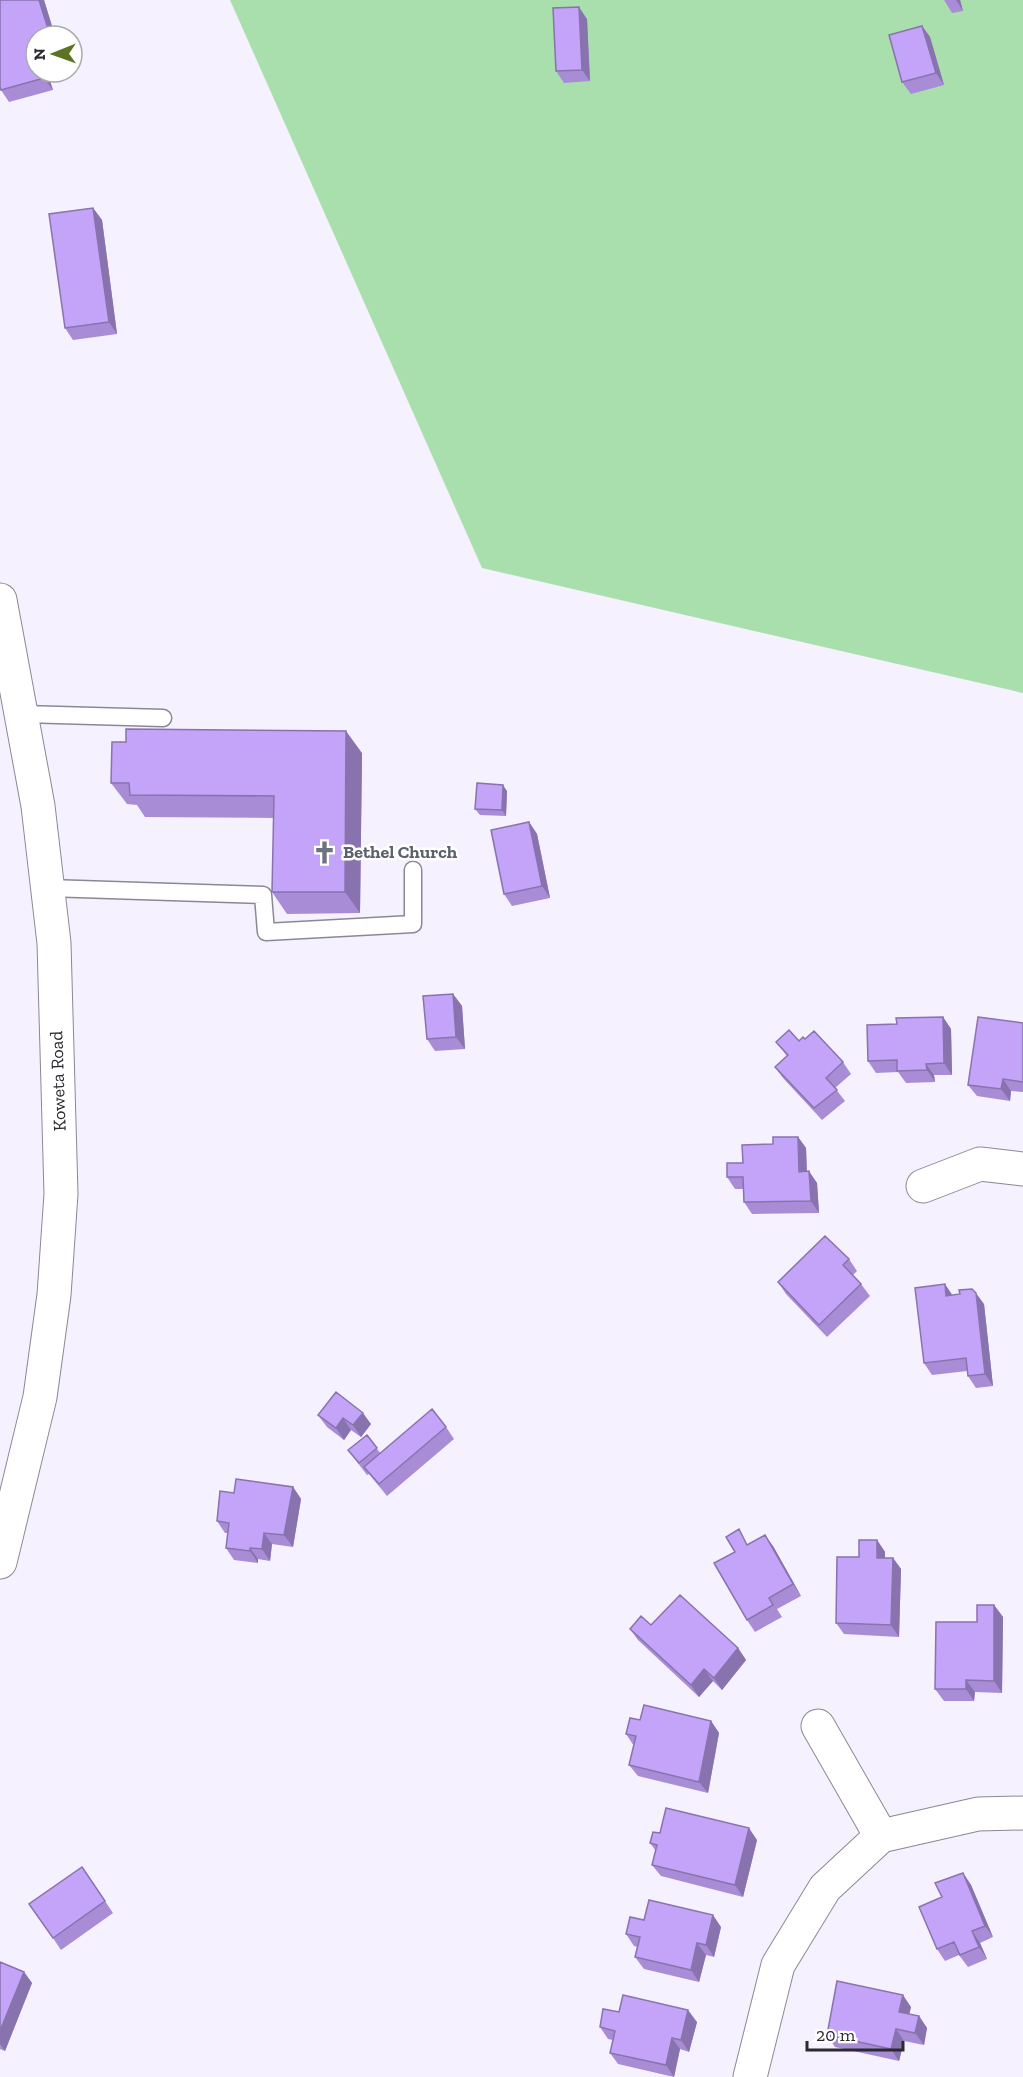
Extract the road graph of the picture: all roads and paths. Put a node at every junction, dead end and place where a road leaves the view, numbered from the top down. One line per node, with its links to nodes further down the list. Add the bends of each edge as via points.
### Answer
1 (0, 600): 2 (street, Koweta Road)
2 (22, 714): 3 (lane); 5 (street, Koweta Road)
3 (163, 718)
4 (412, 870): 5 (lane, via 413,924 267,932 263,896)
5 (48, 888): 8 (street, Koweta Road, via 54,943 61,1194 54,1295 40,1397)
6 (1023, 1170): 7 (street, via 980,1164)
7 (923, 1186)
8 (0, 1562)
9 (818, 1726): 11 (street)
10 (1023, 1813): 11 (street, via 978,1814)
11 (881, 1836): 12 (street, via 825,1888 778,1965)
12 (750, 2077)

